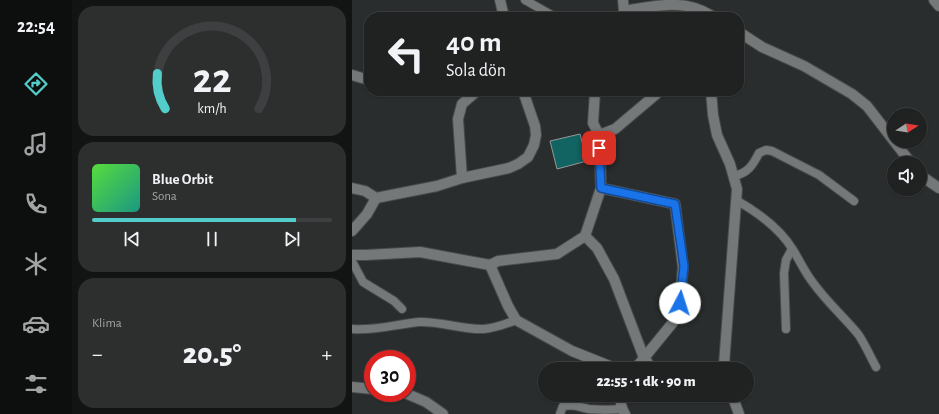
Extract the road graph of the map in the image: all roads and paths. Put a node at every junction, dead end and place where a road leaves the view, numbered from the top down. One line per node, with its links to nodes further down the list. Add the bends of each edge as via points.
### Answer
1 (500, 0): 6 (street)
2 (525, 0): 7 (lane)
3 (623, 0): 8 (street)
4 (934, 0): 5 (street)
5 (939, 6)
6 (503, 12)
7 (546, 12)
8 (623, 12)
9 (630, 12): 10 (street, via 646,7 680,6)
10 (705, 12)
11 (744, 35): 20 (street, via 852,94 867,106)
12 (352, 75): 13 (street)
13 (364, 79)
14 (471, 96): 22 (street, via 462,104 458,119)
15 (525, 96): 22 (street, via 536,135 528,157 509,168)
16 (595, 96): 19 (street, via 593,124)
17 (654, 96): 19 (street, via 615,129)
18 (711, 96): 21 (street, via 717,135)
19 (599, 135): 25 (street)
20 (905, 156)
21 (734, 176): 28 (street); 29 (lane, via 749,170 758,153 772,151 819,175)
22 (462, 178): 27 (street, via 438,186)
23 (927, 180): 26 (street)
24 (352, 188): 27 (street, via 365,191)
25 (601, 188): 31 (street); 40 (street, via 675,204 684,266 679,315)
26 (939, 188)
27 (376, 198): 30 (street, via 367,214)
28 (736, 200): 32 (lane, via 766,220); 44 (street)
29 (854, 201)
30 (352, 231)
31 (585, 236): 35 (street, via 556,254 498,261); 40 (street, via 597,248 614,279)
32 (792, 249): 38 (lane, via 786,260 784,273); 45 (lane, via 814,284 860,336)
33 (352, 255): 35 (street, via 420,252)
34 (352, 261): 36 (lane, via 363,282)
35 (490, 265): 37 (street)
36 (402, 308)
37 (516, 320): 39 (lane, via 483,329 420,322); 41 (street, via 572,351)
38 (786, 329)
39 (352, 330)
40 (644, 358): 42 (street); 43 (street)
41 (599, 362)
42 (641, 362)
43 (647, 362)
44 (724, 362)
45 (876, 367)
46 (416, 398): 50 (street)
47 (621, 402): 49 (street)
48 (735, 402): 52 (street)
49 (624, 412): 51 (lane, via 573,405 564,406)
50 (443, 414)
51 (560, 414)
52 (739, 414)

